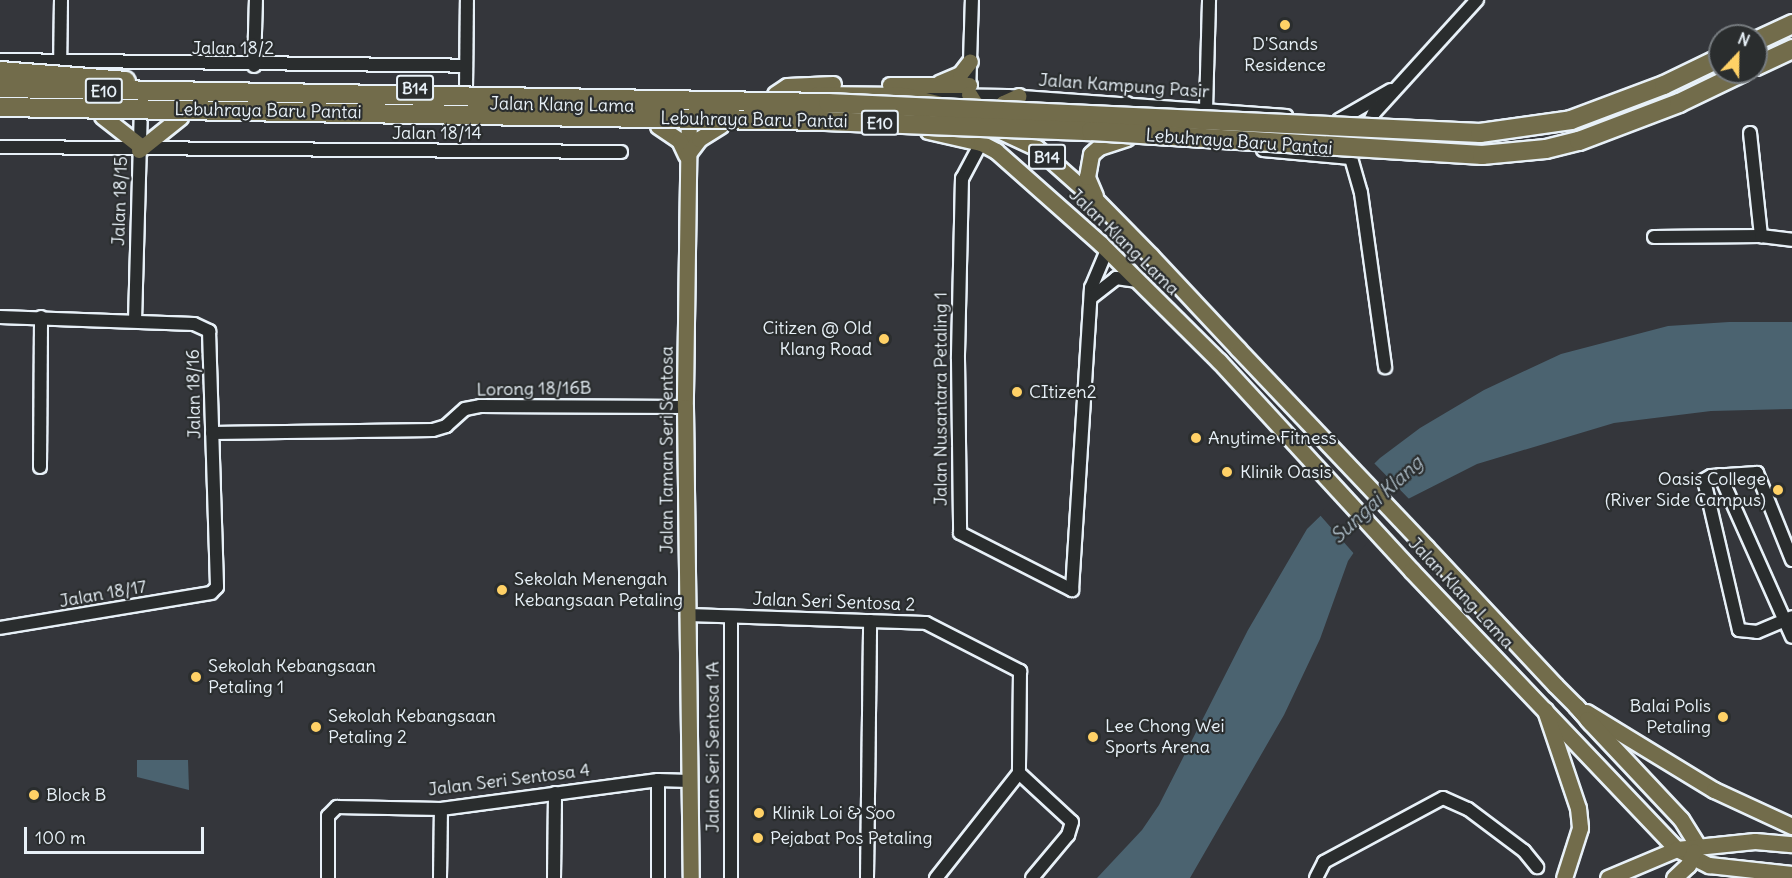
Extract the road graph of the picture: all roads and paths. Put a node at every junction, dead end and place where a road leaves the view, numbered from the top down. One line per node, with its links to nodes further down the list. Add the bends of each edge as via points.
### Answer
1 (61, 0): 13 (street)
2 (256, 0): 15 (street)
3 (467, 0): 16 (street)
4 (972, 0): 12 (street)
5 (1209, 0): 34 (street)
6 (1477, 0): 21 (street)
7 (1792, 24): 8 (highway)
8 (1768, 35)
9 (1792, 48): 11 (highway)
10 (0, 60): 13 (street, Jalan 18/2)
11 (1768, 60)
12 (970, 61): 23 (main road, via 953,78); 26 (street)
13 (60, 64): 15 (street, Jalan 18/2); 19 (street)
14 (1708, 64): 28 (highway, Lebuhraya Baru Pantai / E10, bridge, via 1571,120 1480,134 828,103)
15 (254, 66): 16 (street, Jalan 18/2)
16 (466, 66): 25 (street)
17 (0, 70): 28 (highway, bridge, via 112,79)
18 (0, 77): 19 (main road, Jalan Klang Lama / B14)
19 (59, 81): 20 (main road, Jalan Klang Lama / B14)
20 (141, 83): 25 (main road, Jalan Klang Lama / B14); 37 (street, Jalan 18/15)
21 (1403, 83): 39 (street); 46 (street, via 1374,113)
22 (1718, 84): 33 (highway, Lebuhraya Baru Pantai / E10, bridge, via 1579,141 1546,149 1482,155 1091,131 825,121)
23 (931, 85): 26 (main road); 29 (main road, via 816,84 787,86)
24 (0, 88): 28 (highway, Lebuhraya Baru Pantai / E10, bridge)
25 (466, 89): 27 (main road, Jalan Klang Lama / B14)
26 (969, 90): 30 (street, Jalan Kampung Pasir); 31 (street, Jalan Kampung Pasir); 42 (main road)
27 (689, 93): 29 (main road, Jalan Klang Lama / B14); 43 (main road, Jalan Taman Seri Sentosa)
28 (208, 94)
29 (775, 94): 30 (main road, Jalan Klang Lama / B14)
30 (905, 95): 42 (main road, Jalan Klang Lama / B14, via 934,100)
31 (1019, 96): 32 (street, Jalan Kampung Pasir); 42 (main road, via 1003,103)
32 (1127, 103): 34 (street, Jalan Kampung Pasir); 45 (street, via 1112,109 1108,125)
33 (0, 107)
34 (1206, 109): 39 (street, Jalan Kampung Pasir)
35 (0, 114): 36 (main road, Jalan Klang Lama / B14)
36 (102, 116): 37 (main road, Jalan Klang Lama / B14); 49 (main road)
37 (140, 116): 38 (main road, Jalan Klang Lama / B14); 49 (street, Jalan 18/15)
38 (180, 117): 40 (main road, Jalan Klang Lama / B14); 49 (main road)
39 (1339, 120): 46 (street, via 1357,126)
40 (658, 126): 43 (main road, Jalan Klang Lama / B14); 51 (main road, via 678,140)
41 (720, 126): 43 (main road, Jalan Klang Lama / B14); 47 (main road, Jalan Klang Lama / B14, via 896,128 939,132); 51 (main road, via 699,139)
42 (989, 126): 53 (main road, Jalan Klang Lama / B14, via 1037,148); 58 (main road, via 998,140 1111,245)
43 (688, 127): 51 (main road, Jalan Taman Seri Sentosa)
44 (1750, 133): 54 (street)
45 (1127, 138): 52 (street); 53 (main road, via 1099,147 1091,154 1087,177)
46 (1361, 138): 52 (street)
47 (981, 143): 57 (main road, Jalan Klang Lama / B14, via 996,151); 59 (street, Jalan Nusantara Petaling 1, via 962,178 960,532 1072,590)
48 (0, 147): 49 (street, Jalan 18/14)
49 (139, 147): 50 (street, Jalan 18/14); 62 (street, Jalan 18/15)
50 (621, 152)
51 (687, 156): 64 (main road, Jalan Taman Seri Sentosa)
52 (1351, 158): 63 (street, via 1361,193)
53 (1097, 201): 76 (main road, Jalan Klang Lama)
54 (1761, 236): 55 (street); 56 (street)
55 (1654, 237)
56 (1792, 240)
57 (1107, 250): 58 (main road, Jalan Klang Lama); 59 (street, via 1095,274)
58 (1138, 281): 59 (street, via 1116,278); 77 (main road, Jalan Klang Lama, via 1292,437)
59 (1092, 297)
60 (0, 317): 61 (street, Jalan 18/16)
61 (41, 317): 62 (street, Jalan 18/16); 66 (street)
62 (135, 321): 65 (street, Jalan 18/16, via 194,324 209,331)
63 (1385, 367)
64 (685, 407): 65 (street, Lorong 18/16B, via 480,406 465,409 446,426 433,430); 70 (main road, Jalan Taman Seri Sentosa)
65 (212, 433): 69 (street, Jalan 18/16, via 217,587)
66 (40, 467)
67 (1720, 476): 68 (street, via 1758,473); 72 (street); 72 (street, via 1704,480 1703,487 1739,630 1757,632)
68 (1792, 560)
69 (211, 593): 74 (street, Jalan 18/17)
70 (687, 615): 71 (street, Jalan Seri Sentosa 2); 80 (main road, Jalan Taman Seri Sentosa)
71 (731, 617): 73 (street, Jalan Seri Sentosa 2); 94 (street, Jalan Seri Sentosa 1A)
72 (1787, 619): 75 (street)
73 (870, 621): 78 (street, Jalan Seri Sentosa 2, via 926,623 1020,670); 95 (street)
74 (0, 628)
75 (1792, 637)
76 (1576, 706): 83 (main road, via 1714,790); 86 (main road, Jalan Klang Lama, via 1681,819)
77 (1545, 709): 85 (main road, Jalan Klang Lama); 99 (main road, via 1578,808 1580,828)
78 (1019, 774): 96 (street); 97 (street, via 1072,822 1068,835)
79 (658, 780): 80 (street, Jalan Seri Sentosa 4); 81 (street, Jalan Seri Sentosa 4); 92 (street)
80 (689, 781): 93 (main road, Jalan Taman Seri Sentosa)
81 (555, 793): 82 (street, Jalan Seri Sentosa 4); 91 (street)
82 (441, 809): 89 (street, Jalan Seri Sentosa 4, via 331,810); 90 (street)
83 (1792, 826)
84 (1792, 844): 86 (main road, via 1755,841)
85 (1677, 849): 86 (main road); 100 (main road)
86 (1694, 852): 88 (main road, via 1725,868); 101 (main road)
87 (1537, 867): 98 (street, via 1524,851 1468,809 1443,798 1324,862)
88 (1792, 874)
89 (328, 878)
90 (440, 878)
91 (554, 878)
92 (658, 878)
93 (691, 878)
94 (731, 878)
95 (867, 878)
96 (936, 878)
97 (1032, 878)
98 (1316, 878)
99 (1564, 878)
100 (1608, 878)
101 (1674, 878)

